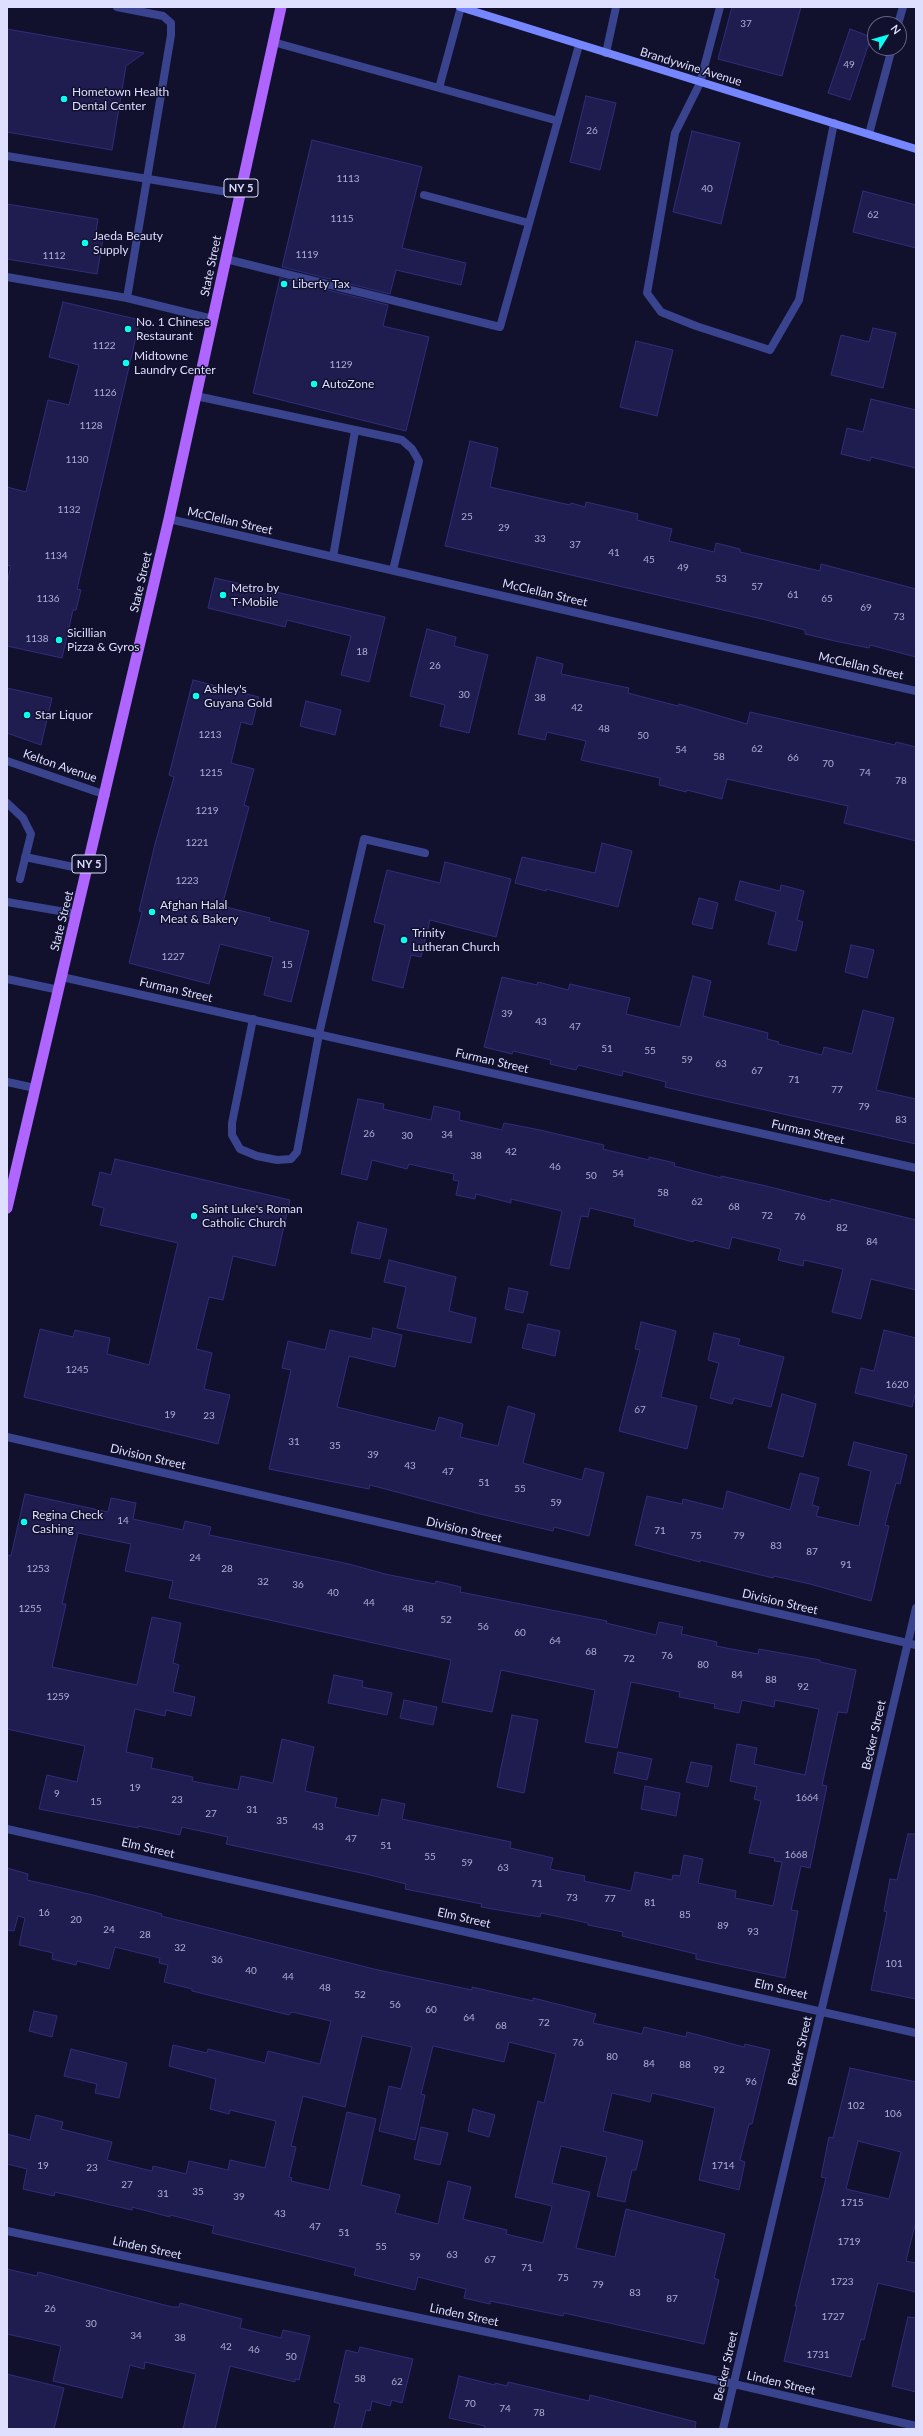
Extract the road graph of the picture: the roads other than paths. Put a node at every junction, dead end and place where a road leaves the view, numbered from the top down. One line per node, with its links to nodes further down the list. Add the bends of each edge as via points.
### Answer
1 (117, 7): 17 (street, via 163,16 171,23)
2 (281, 7): 6 (main road, State Street / NY 5)
3 (460, 7): 7 (main road, Brandywine Avenue); 11 (street)
4 (616, 7): 8 (street)
5 (720, 7): 10 (street)
6 (273, 42): 11 (street); 18 (main road, State Street / NY 5)
7 (579, 45): 8 (main road, Brandywine Avenue); 12 (street)
8 (606, 53): 10 (main road, Brandywine Avenue)
9 (890, 56): 14 (street)
10 (700, 83): 13 (main road, Brandywine Avenue); 13 (street, via 675,133 647,293 662,312 770,350 799,300)
11 (439, 88): 12 (street)
12 (558, 122): 20 (street)
13 (834, 123): 14 (main road, Brandywine Avenue)
14 (869, 134): 15 (main road, Brandywine Avenue)
15 (916, 149)
16 (7, 156): 17 (street)
17 (147, 179): 18 (street); 23 (street)
18 (240, 194): 21 (main road, State Street / NY 5)
19 (424, 194): 20 (street)
20 (529, 223): 21 (street, via 500,327)
21 (226, 259): 24 (main road, State Street / NY 5)
22 (7, 277): 23 (street)
23 (127, 298): 24 (street)
24 (213, 319): 25 (main road, State Street / NY 5)
25 (196, 396): 26 (street); 27 (main road, State Street / NY 5)
26 (355, 431): 28 (street); 29 (street, via 402,440 412,449 418,461)
27 (169, 519): 28 (street, McClellan Street); 32 (main road, State Street / NY 5)
28 (333, 556): 29 (street, McClellan Street)
29 (394, 570): 30 (street, McClellan Street)
30 (916, 691)
31 (8, 764): 32 (street, Kelton Avenue)
32 (106, 795): 36 (main road, State Street / NY 5)
33 (7, 803): 35 (street, via 24,818 31,834)
34 (425, 853): 44 (street, via 364,839)
35 (25, 857): 36 (street); 37 (street)
36 (88, 870): 39 (main road, State Street / NY 5)
37 (20, 879)
38 (7, 902): 39 (street)
39 (77, 914): 40 (main road, State Street / NY 5)
40 (62, 977): 42 (main road, State Street / NY 5); 43 (street, Furman Street)
41 (7, 979): 42 (street)
42 (59, 990): 46 (main road, State Street / NY 5)
43 (253, 1020): 44 (street, Furman Street); 44 (street, via 232,1123 232,1135 240,1149 264,1158 291,1159 297,1152)
44 (319, 1034): 47 (street, Furman Street)
45 (7, 1082): 46 (street)
46 (36, 1088): 48 (main road, State Street / NY 5)
47 (916, 1168)
48 (7, 1205)
49 (7, 1437): 51 (street, Division Street)
50 (916, 1608): 51 (street, Becker Street)
51 (912, 1644): 53 (street, Becker Street)
52 (7, 1829): 53 (street, Elm Street)
53 (822, 2010): 54 (street, Elm Street); 56 (street, Becker Street)
54 (916, 2033)
55 (7, 2231): 56 (street, Linden Street)
56 (734, 2384): 57 (street, Linden Street); 58 (street, Becker Street)
57 (916, 2426)
58 (723, 2429)

